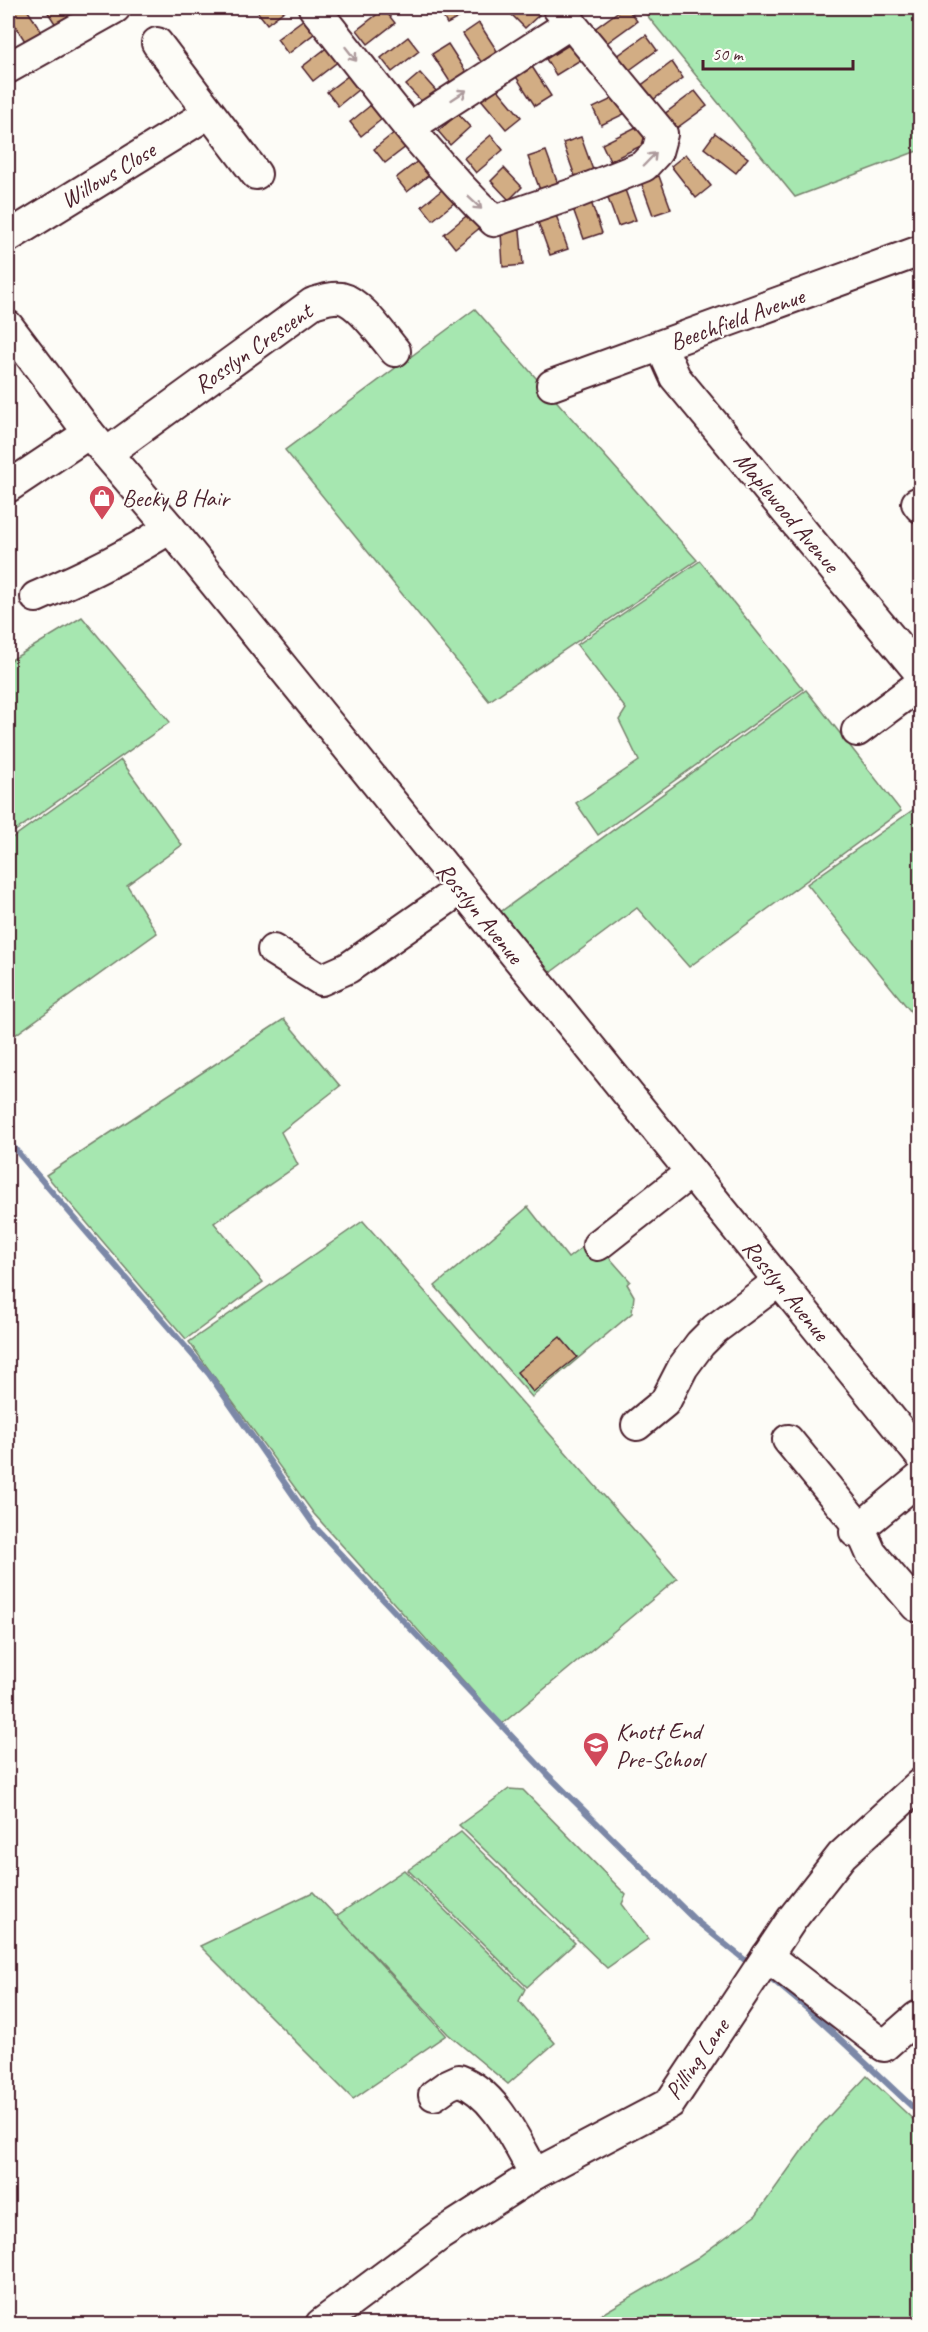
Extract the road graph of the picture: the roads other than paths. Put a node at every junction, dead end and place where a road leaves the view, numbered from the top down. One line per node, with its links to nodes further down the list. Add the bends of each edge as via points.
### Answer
1 (115, 8): 5 (street)
2 (314, 8): 7 (street, one-way to 7)
3 (564, 15): 7 (street, one-way to 3); 7 (street, one-way to 3, via 465,194 495,221 644,166 657,152 662,134)
4 (156, 43): 6 (street)
5 (8, 68)
6 (209, 113): 8 (street); 9 (street, Willows Close)
7 (410, 128)
8 (256, 174)
9 (8, 237)
10 (921, 251): 12 (street, Beechfield Avenue)
11 (8, 326): 15 (street, Rosslyn Avenue)
12 (661, 346): 14 (street, Beechfield Avenue); 19 (street, Maplewood Avenue, via 675,377)
13 (395, 351): 15 (street, Rosslyn Crescent, via 353,303 329,298 314,303)
14 (552, 385)
15 (98, 443): 16 (street, Rosslyn Crescent); 17 (street, Rosslyn Avenue)
16 (8, 487)
17 (170, 528): 18 (street, via 103,568); 22 (street, Rosslyn Avenue)
18 (36, 597)
19 (921, 673)
20 (921, 684): 21 (street)
21 (857, 731)
22 (460, 889): 23 (street, via 348,968 321,980); 24 (street, Rosslyn Avenue)
23 (273, 950)
24 (691, 1172): 25 (street); 26 (street, Rosslyn Avenue)
25 (598, 1245)
26 (779, 1281): 27 (street, via 700,1344 665,1402); 29 (street, Rosslyn Avenue)
27 (637, 1425)
28 (788, 1440): 31 (street)
29 (921, 1455)
30 (921, 1478): 31 (street)
31 (858, 1530): 32 (street, via 871,1552)
32 (916, 1606)
33 (921, 1784): 34 (street, Pilling Lane, via 842,1855)
34 (760, 1965): 35 (street, via 884,2046 917,2017); 37 (street, Pilling Lane, via 670,2103)
35 (921, 2020)
36 (434, 2095): 37 (street, via 459,2080 470,2084 501,2116)
37 (535, 2174): 38 (street, Pilling Lane, via 440,2235)
38 (321, 2325)

